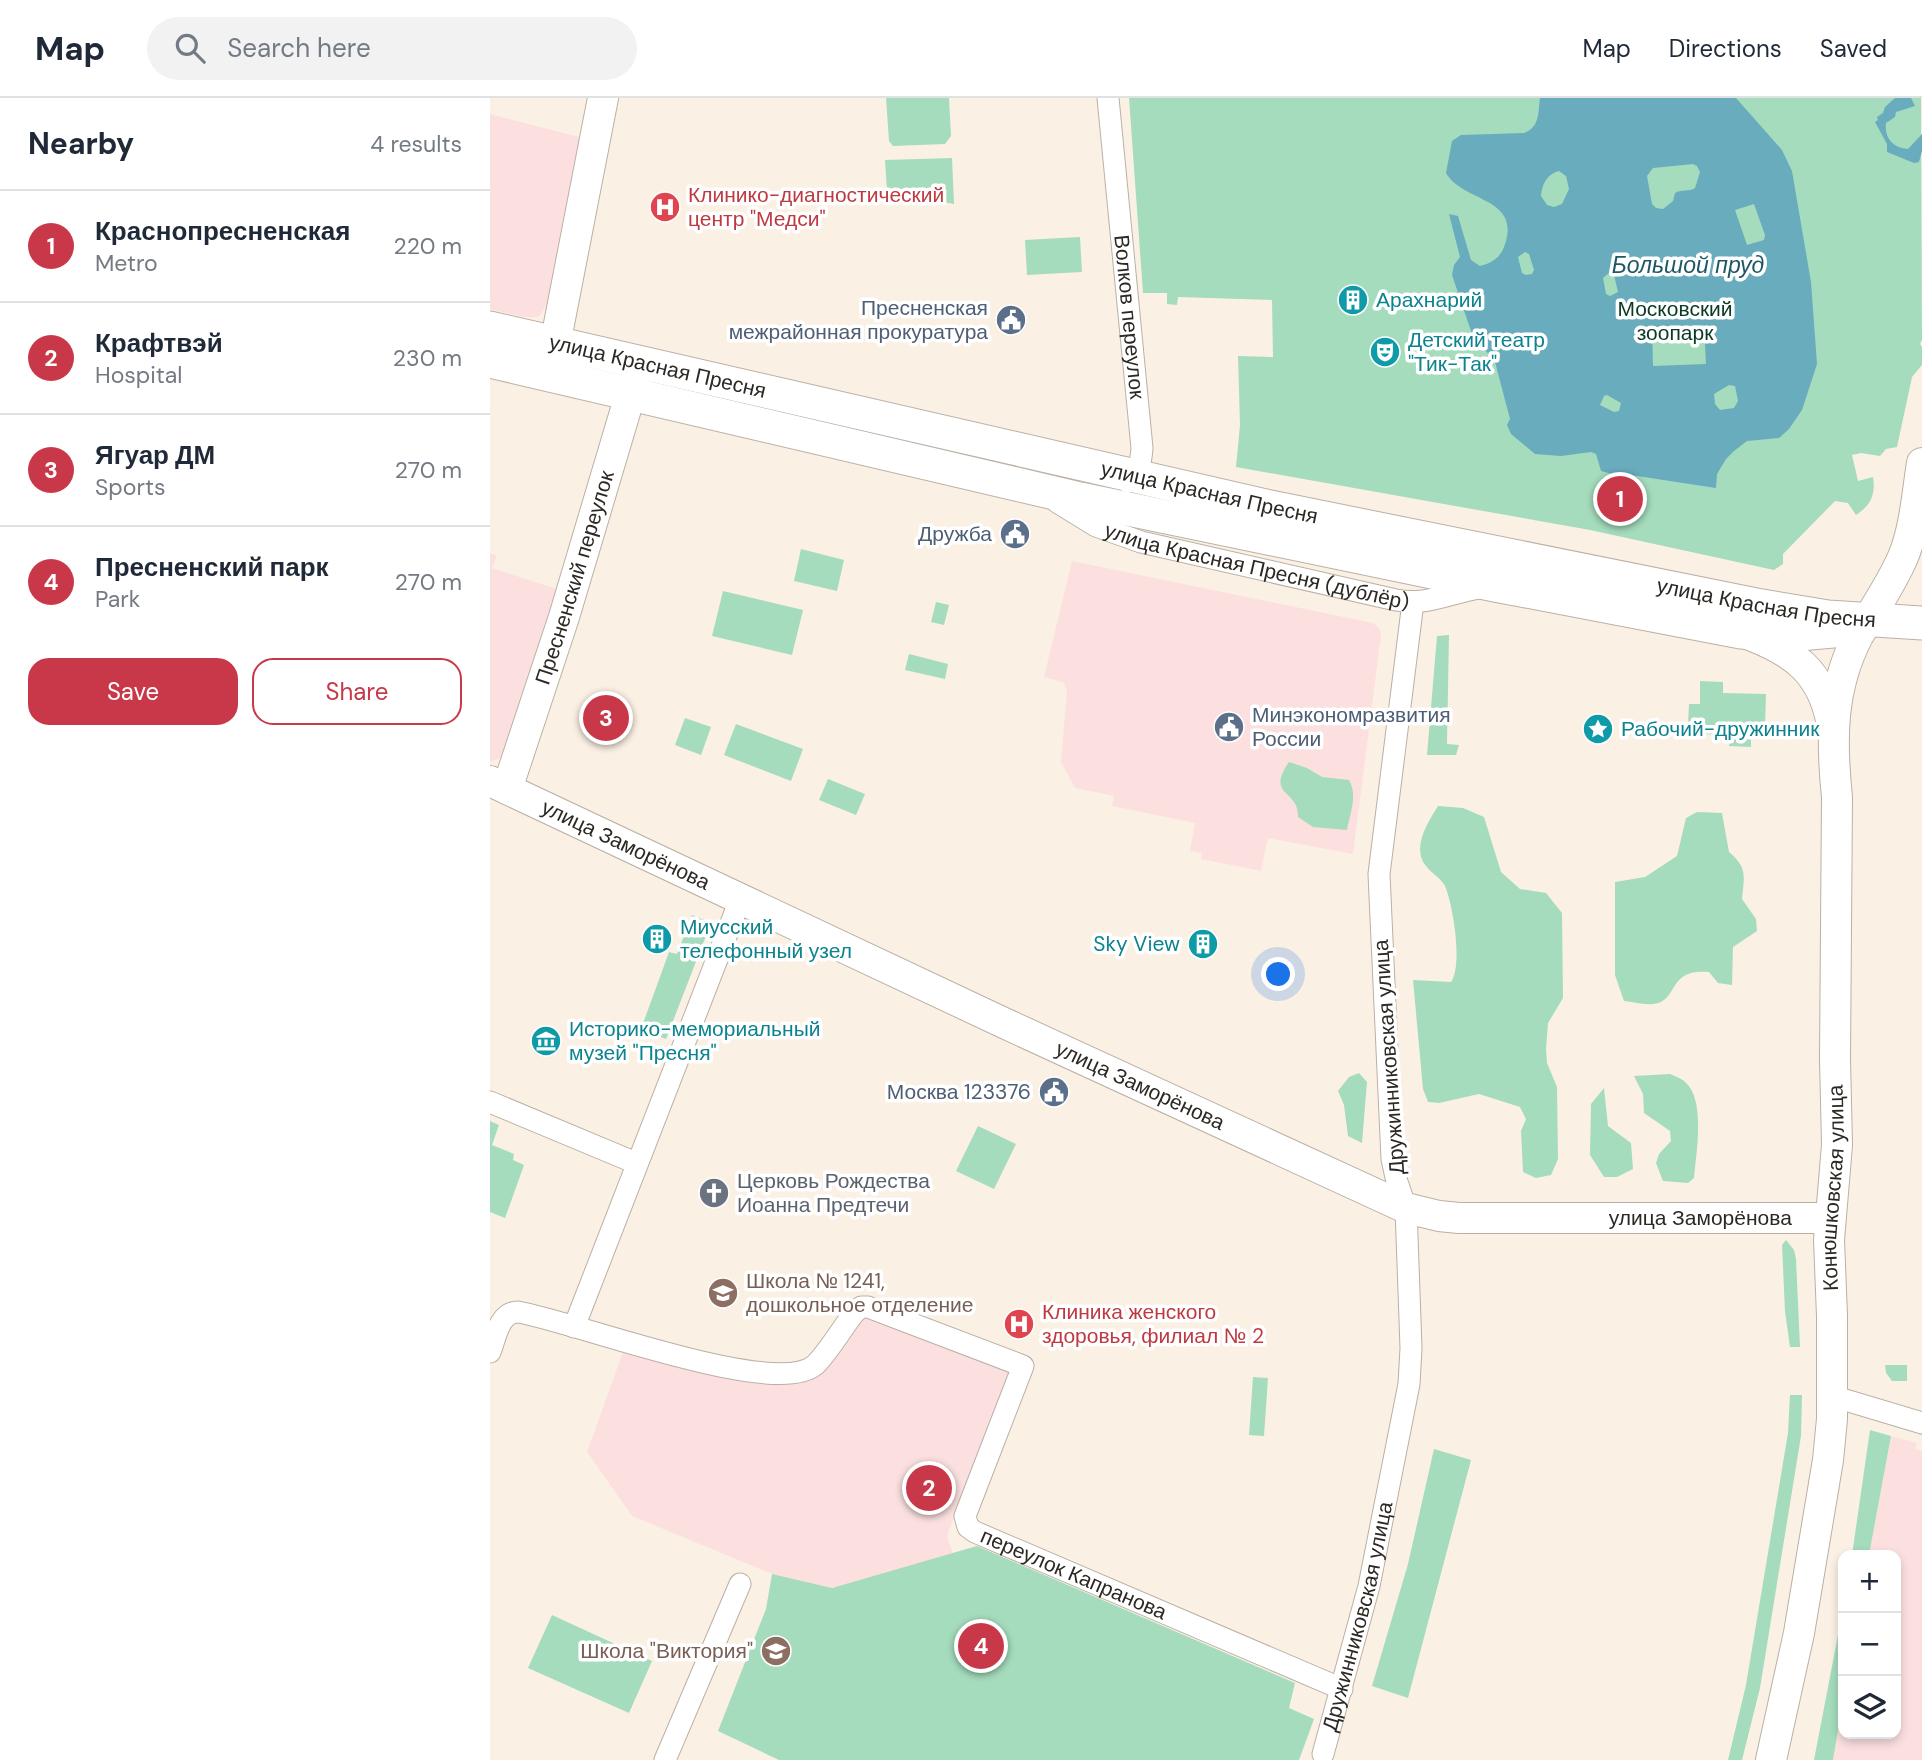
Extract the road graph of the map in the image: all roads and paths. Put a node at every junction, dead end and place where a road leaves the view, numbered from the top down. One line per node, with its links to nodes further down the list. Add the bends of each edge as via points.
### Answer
1 (604, 98): 4 (street)
2 (1108, 98): 8 (street, Волков переулок, via 1142,448)
3 (490, 328): 4 (main road, улица Красная Пресня)
4 (552, 360): 5 (main road, улица Красная Пресня); 6 (main road, улица Красная Пресня)
5 (490, 361)
6 (635, 379): 8 (main road, улица Красная Пресня); 9 (main road, улица Красная Пресня); 18 (street, Пресненский переулок, via 572,592)
7 (1922, 463): 11 (street, Конюшковская улица)
8 (1134, 477): 10 (street, via 1107,494); 14 (main road, улица Красная Пресня, via 1756,605)
9 (1027, 486): 10 (main road, улица Красная Пресня); 13 (street, улица Красная Пресня (дублёр), via 1118,535)
10 (1080, 499): 12 (main road, улица Красная Пресня)
11 (1919, 507): 14 (street, Конюшковская улица, via 1903,558)
12 (1494, 585): 13 (street, улица Красная Пресня (дублёр)); 16 (main road, улица Красная Пресня)
13 (1413, 602): 22 (street, Дружинниковская улица, via 1378,893 1392,1159)
14 (1868, 619): 15 (main road); 16 (main road, улица Красная Пресня, via 1827,633); 17 (street, Конюшковская улица, via 1840,678)
15 (1922, 623)
16 (1741, 632): 17 (street, via 1786,652 1808,669 1823,691)
17 (1834, 734): 23 (street, Конюшковская улица, via 1837,1145)
18 (499, 785): 19 (street, улица Заморёнова)
19 (740, 900): 21 (street); 22 (street, улица Заморёнова)
20 (490, 1102): 21 (street)
21 (636, 1163): 24 (street)
22 (1406, 1208): 23 (street, улица Заморёнова, via 1460,1217); 29 (street, Дружинниковская улица, via 1409,1384)
23 (1830, 1218): 26 (street, Конюшковская улица)
24 (573, 1327): 25 (street, via 511,1312 504,1316); 29 (street, переулок Капранова, via 737,1371 791,1374 814,1366 854,1313 868,1307 1023,1366 965,1516 968,1527)
25 (490, 1352)
26 (1832, 1396): 27 (street); 32 (street, Конюшковская улица, via 1818,1524)
27 (1922, 1423)
28 (740, 1584): 31 (street)
29 (1342, 1689): 30 (street, Дружинниковская улица)
30 (1323, 1754)
31 (665, 1760)
32 (1771, 1760)

